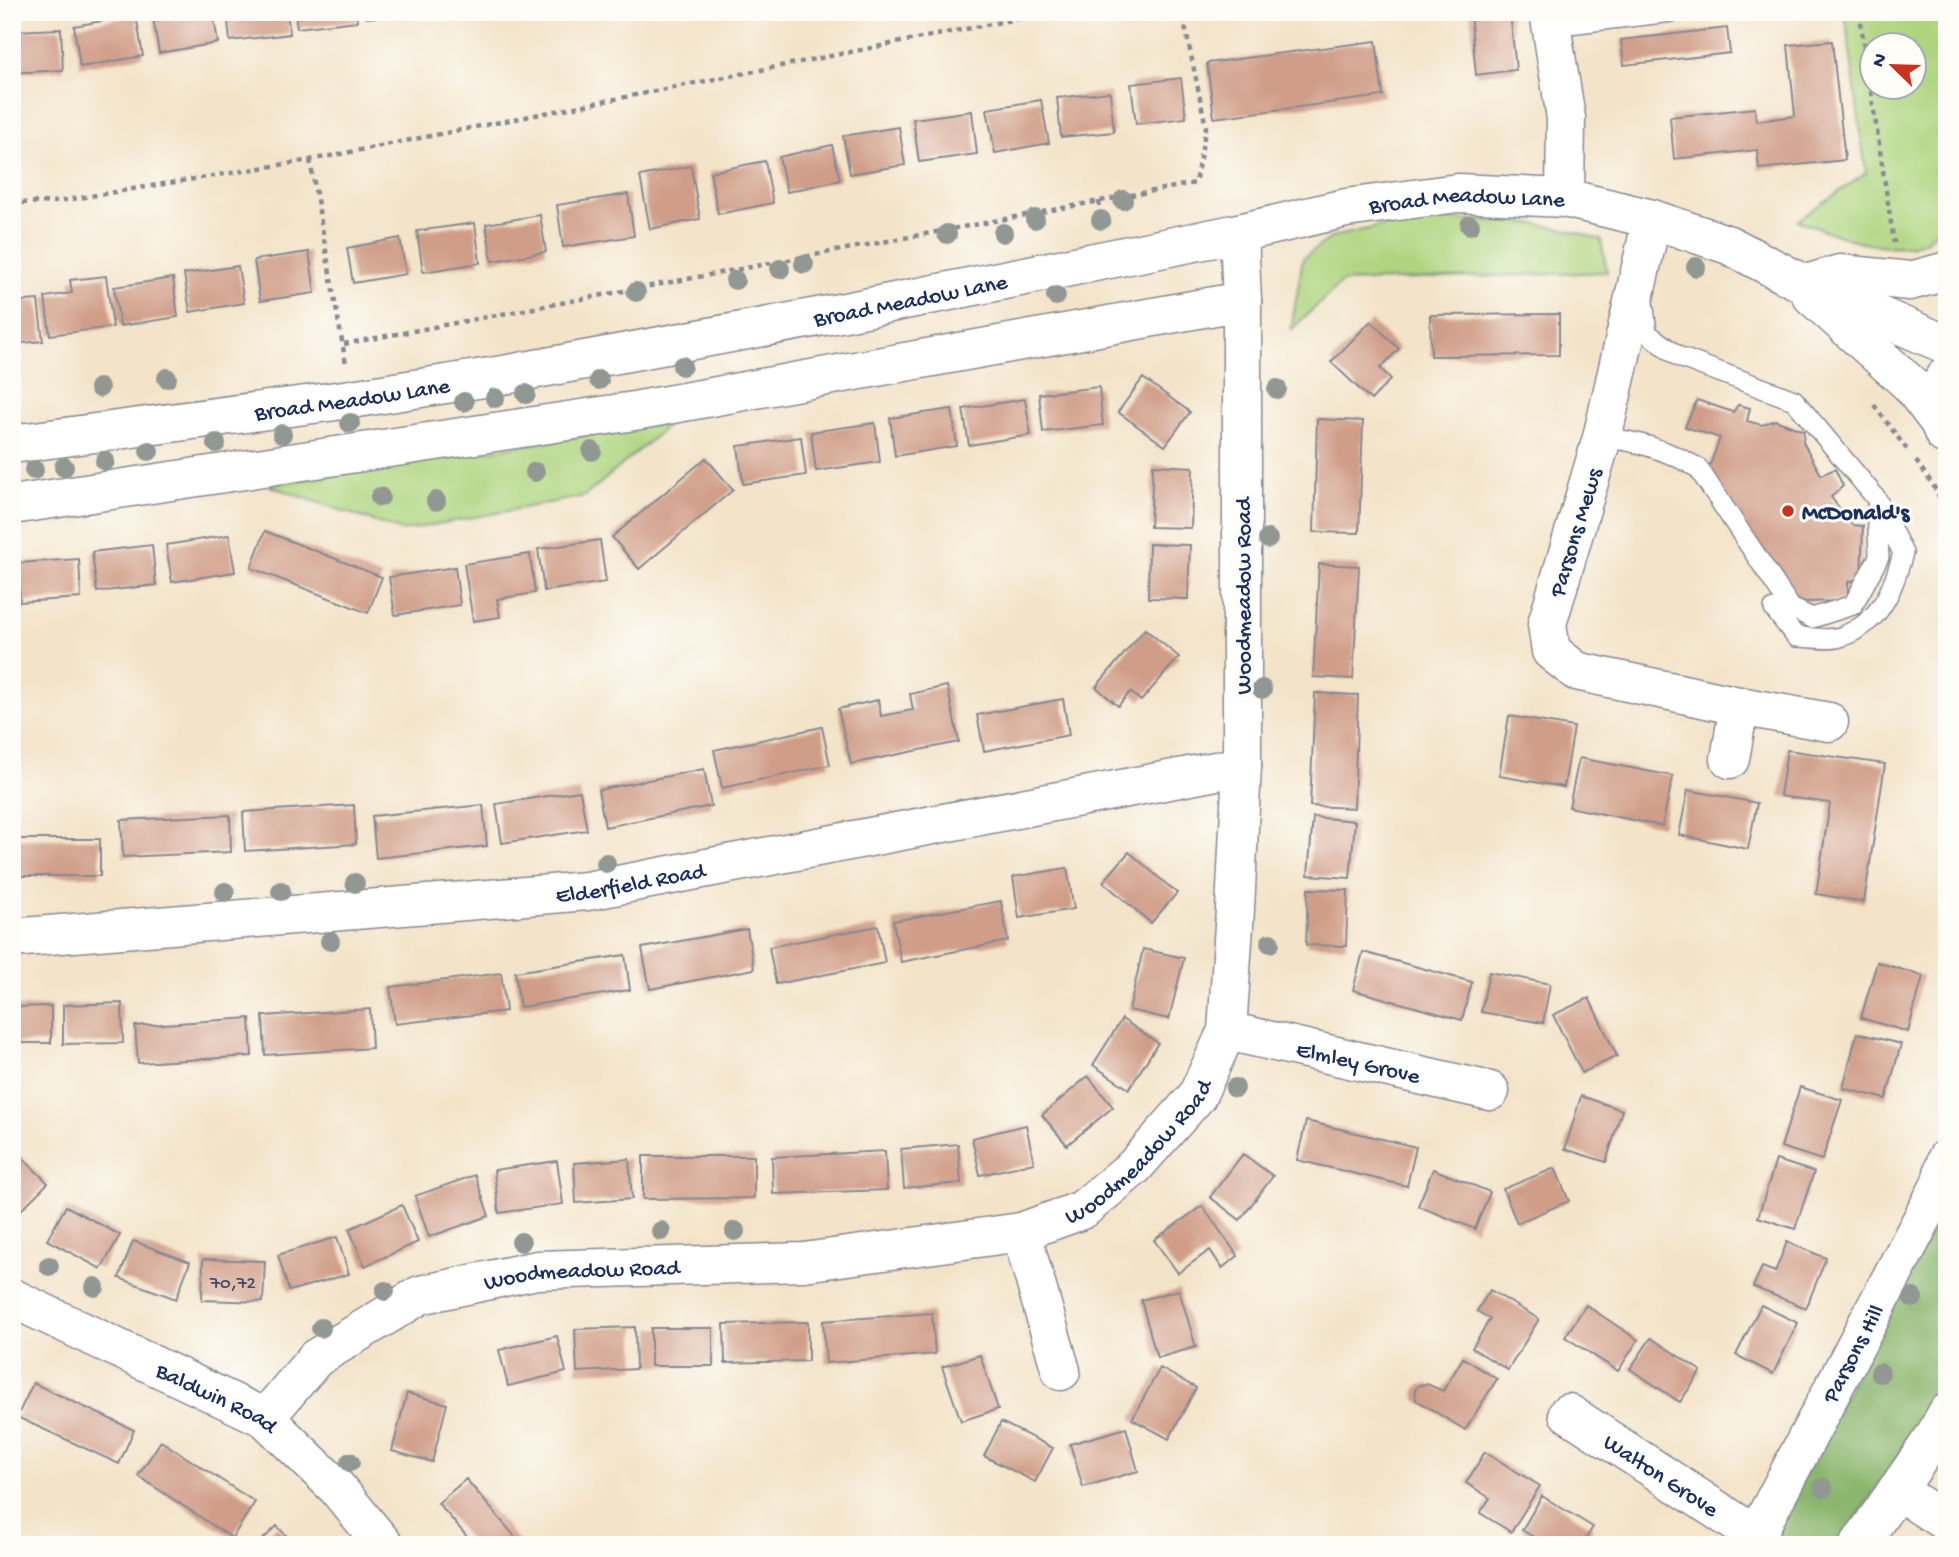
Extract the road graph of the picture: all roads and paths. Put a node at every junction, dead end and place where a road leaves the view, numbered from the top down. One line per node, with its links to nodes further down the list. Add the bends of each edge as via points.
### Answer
1 (1051, 12): 6 (path)
2 (1182, 12): 8 (path, via 1206,127 1195,183)
3 (1672, 12): 5 (lane)
4 (1859, 12): 13 (path, via 1895,247)
5 (1550, 19): 7 (street, via 1566,118)
6 (310, 160): 9 (path, via 54,202); 18 (path)
7 (1565, 198): 10 (street, Broad Meadow Lane); 12 (street, Broad Meadow Lane, via 1458,193 1346,208)
8 (1099, 201): 11 (path); 18 (path)
9 (12, 203)
10 (1651, 219): 15 (street, Parsons Mews); 16 (street, Broad Meadow Lane, via 1729,245)
11 (1101, 222)
12 (1239, 233): 17 (street, Woodmeadow Road); 21 (street, Broad Meadow Lane, via 845,312)
13 (1882, 247)
14 (1947, 271): 16 (street, via 1910,281 1840,274)
15 (1641, 275): 23 (street, Parsons Mews); 25 (lane, via 1647,333 1679,357 1794,400)
16 (1802, 281): 19 (street, Broad Meadow Lane); 22 (street, Broad Meadow Lane, via 1910,384)
17 (1242, 301): 26 (street, via 634,411); 31 (street, Woodmeadow Road)
18 (344, 344): 21 (path)
19 (1947, 345)
20 (1947, 375): 22 (street, via 1943,381)
21 (351, 399): 24 (street, Broad Meadow Lane)
22 (1943, 433)
23 (1602, 438): 25 (lane, via 1623,439 1675,454 1698,468 1791,608 1812,618 1853,605 1879,557); 28 (street, Parsons Mews, via 1547,624 1551,651 1576,671)
24 (12, 444)
25 (1876, 498): 27 (lane, via 1903,553 1892,593 1870,621 1839,637 1796,637)
26 (12, 505)
27 (1774, 609)
28 (1738, 706): 29 (street, Parsons Mews); 30 (street)
29 (1829, 722)
30 (1730, 760)
31 (1242, 766): 32 (street, Elderfield Road, via 587,891); 33 (street, Woodmeadow Road)
32 (12, 938)
33 (1227, 1031): 34 (street, Elmley Grove); 36 (street, Woodmeadow Road, via 1197,1096 1134,1167 1082,1210)
34 (1490, 1091)
35 (1947, 1158): 44 (street, Parsons Hill, via 1940,1185)
36 (1021, 1232): 38 (street); 41 (street, Woodmeadow Road, via 804,1262 537,1270 420,1295 316,1358)
37 (12, 1298): 41 (street, Baldwin Road)
38 (1061, 1371)
39 (1567, 1413): 44 (street, Walton Grove)
40 (1947, 1413): 42 (street)
41 (265, 1418): 45 (street, Baldwin Road, via 337,1488)
42 (1898, 1490): 43 (street); 46 (street)
43 (1947, 1523)
44 (1753, 1540)
45 (384, 1545)
46 (1859, 1545)

